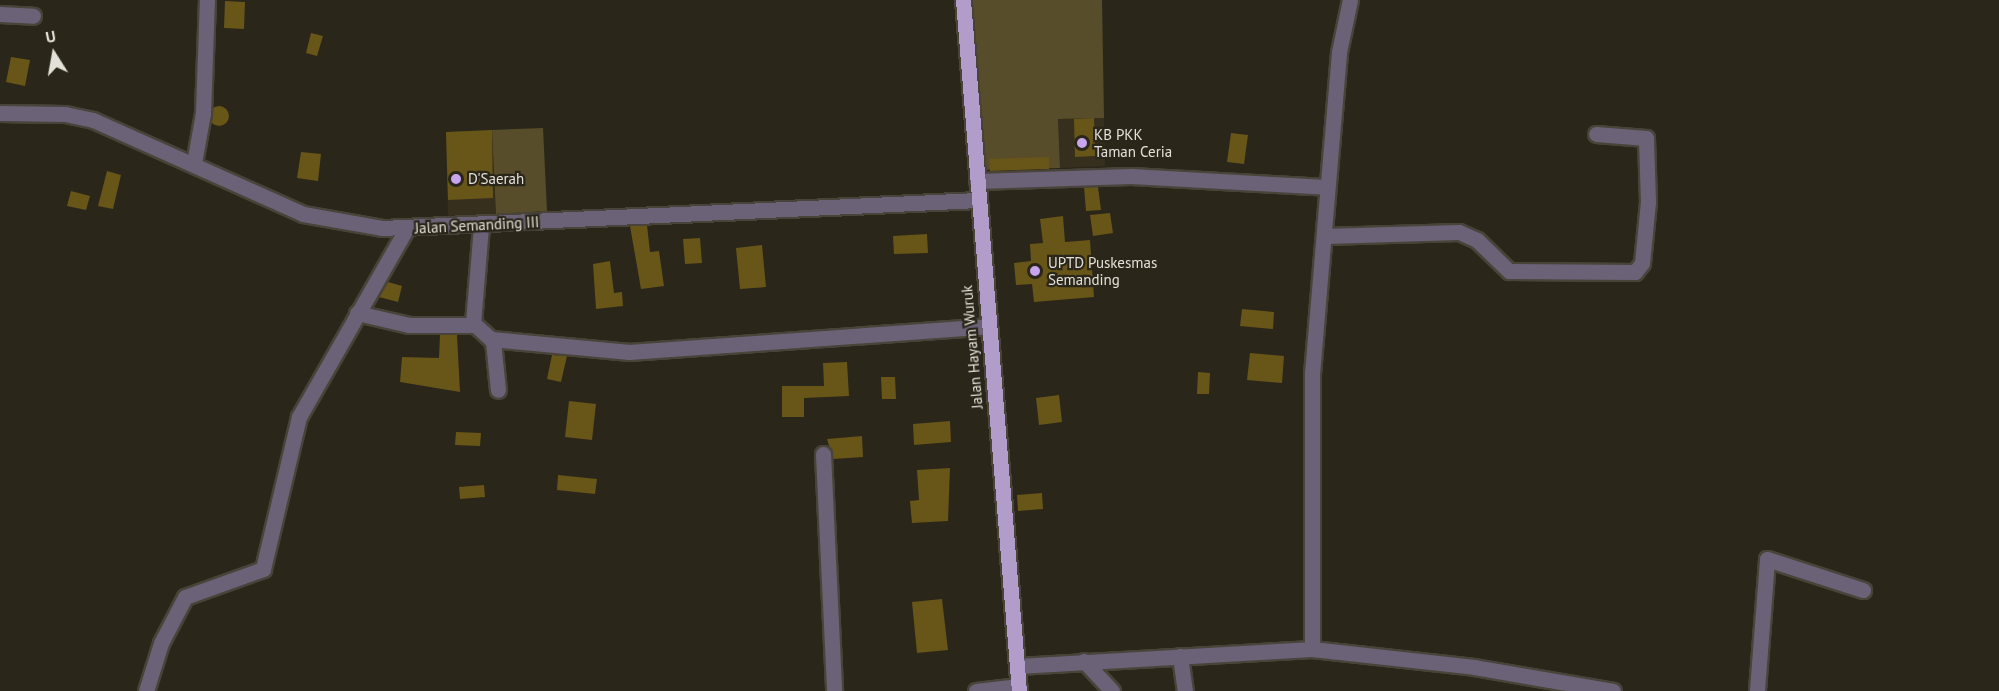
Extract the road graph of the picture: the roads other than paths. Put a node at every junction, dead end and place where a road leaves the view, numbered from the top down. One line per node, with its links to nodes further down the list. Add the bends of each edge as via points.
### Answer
1 (207, 0): 8 (street, via 203,113)
2 (963, 0): 9 (main road, Jalan Hayam Wuruk)
3 (1350, 0): 10 (street)
4 (0, 14): 5 (street)
5 (33, 16)
6 (0, 113): 8 (street, Jalan Semanding III, via 65,114 93,120)
7 (1596, 134): 14 (street, via 1646,138 1647,213 1642,263 1635,272 1509,271 1477,240 1459,232)
8 (194, 164): 13 (street, Jalan Semanding III, via 303,214 338,224)
9 (977, 181): 10 (street, via 1142,176); 11 (main road, Jalan Hayam Wuruk)
10 (1326, 188): 14 (street)
11 (977, 200): 12 (street, Jalan Semanding III); 17 (main road, Jalan Hayam Wuruk)
12 (481, 226): 13 (street, Jalan Semanding III); 16 (street)
13 (407, 228): 15 (street)
14 (1324, 236): 22 (street, via 1312,374)
15 (357, 313): 16 (street, via 408,325); 27 (street, via 299,417 263,569 185,597 161,643)
16 (474, 325): 18 (street)
17 (988, 326): 18 (street, via 629,352); 25 (main road, Jalan Hayam Wuruk)
18 (491, 339): 19 (street)
19 (498, 390)
20 (823, 454): 28 (street)
21 (1863, 590): 33 (street, via 1767,559)
22 (1311, 649): 23 (street); 32 (street, via 1474,667)
23 (1180, 656): 24 (street); 31 (street)
24 (1084, 661): 25 (street); 30 (street)
25 (1018, 666): 26 (main road, Jalan Hayam Wuruk)
26 (1019, 688): 29 (street)
27 (146, 691)
28 (834, 691)
29 (976, 691)
30 (1112, 691)
31 (1185, 691)
32 (1613, 691)
33 (1757, 691)

